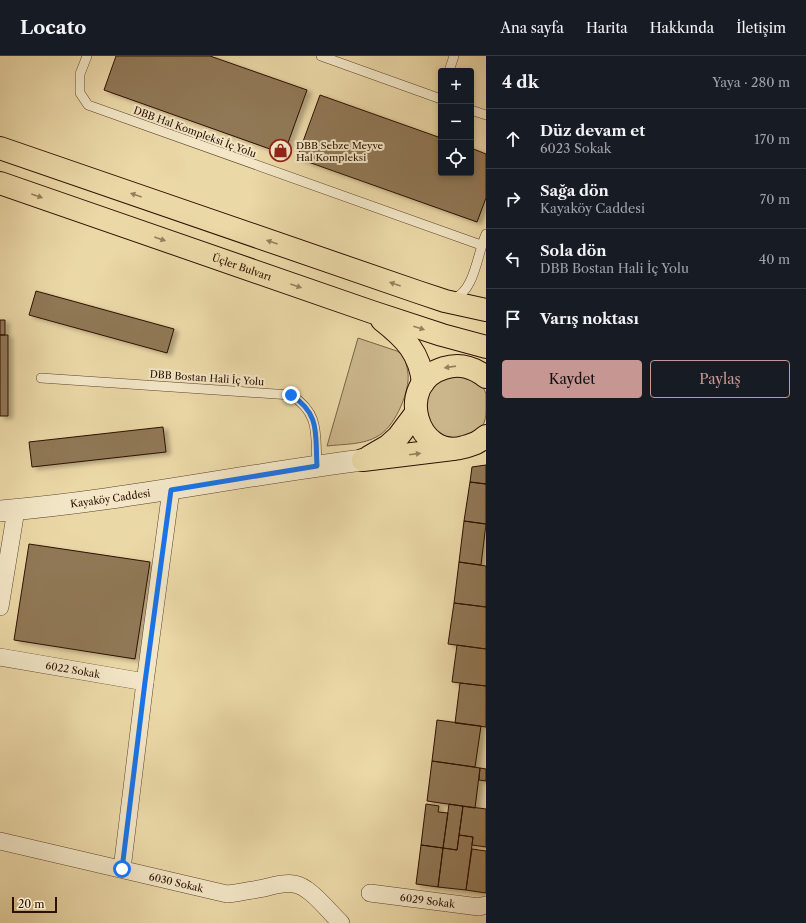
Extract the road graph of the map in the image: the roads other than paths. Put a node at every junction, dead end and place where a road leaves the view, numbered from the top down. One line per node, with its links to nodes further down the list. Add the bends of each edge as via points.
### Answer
1 (87, 56): 13 (lane, DBB Hal Kompleksi İç Yolu, via 80,74 80,93 88,105)
2 (321, 56): 5 (lane)
3 (454, 56): 4 (lane)
4 (450, 68)
5 (438, 96)
6 (474, 111): 7 (lane)
7 (486, 115)
8 (0, 135): 10 (main road, via 16,148)
9 (0, 148): 10 (main road)
10 (47, 164): 14 (main road, one-way to 10)
11 (0, 183): 16 (main road, Üçler Bulvarı, one-way to 16)
12 (486, 234): 13 (lane)
13 (481, 245): 14 (lane, via 466,289 455,298)
14 (445, 301): 15 (main road)
15 (486, 310)
16 (372, 312): 17 (main road, Üçler Bulvarı, one-way to 17); 20 (main road, via 393,328 410,346 418,358)
17 (486, 347)
18 (486, 377): 20 (main road, one-way to 20, via 477,370 464,366 450,366 438,369)
19 (41, 378): 26 (lane, DBB Bostan Hali İç Yolu, via 291,395 307,408 314,419)
20 (423, 383): 21 (main road, via 415,400)
21 (416, 413): 24 (main road, via 420,426 428,436 438,444); 25 (main road, via 388,446)
22 (486, 436): 24 (main road, via 479,443)
23 (486, 445): 24 (main road)
24 (459, 448): 25 (main road, one-way to 24)
25 (363, 460): 26 (street, Kayaköy Caddesi)
26 (317, 466): 27 (street, Kayaköy Caddesi)
27 (171, 490): 28 (street, Kayaköy Caddesi); 31 (street)
28 (8, 510): 29 (street)
29 (0, 607)
30 (0, 657): 31 (street, 6022 Sokak)
31 (145, 682): 33 (street)
32 (0, 841): 33 (street, 6030 Sokak)
33 (122, 869): 36 (street, 6030 Sokak, via 227,894 295,884 306,889)
34 (370, 893): 35 (street, 6029 Sokak, via 479,907)
35 (486, 905)
36 (341, 923)

